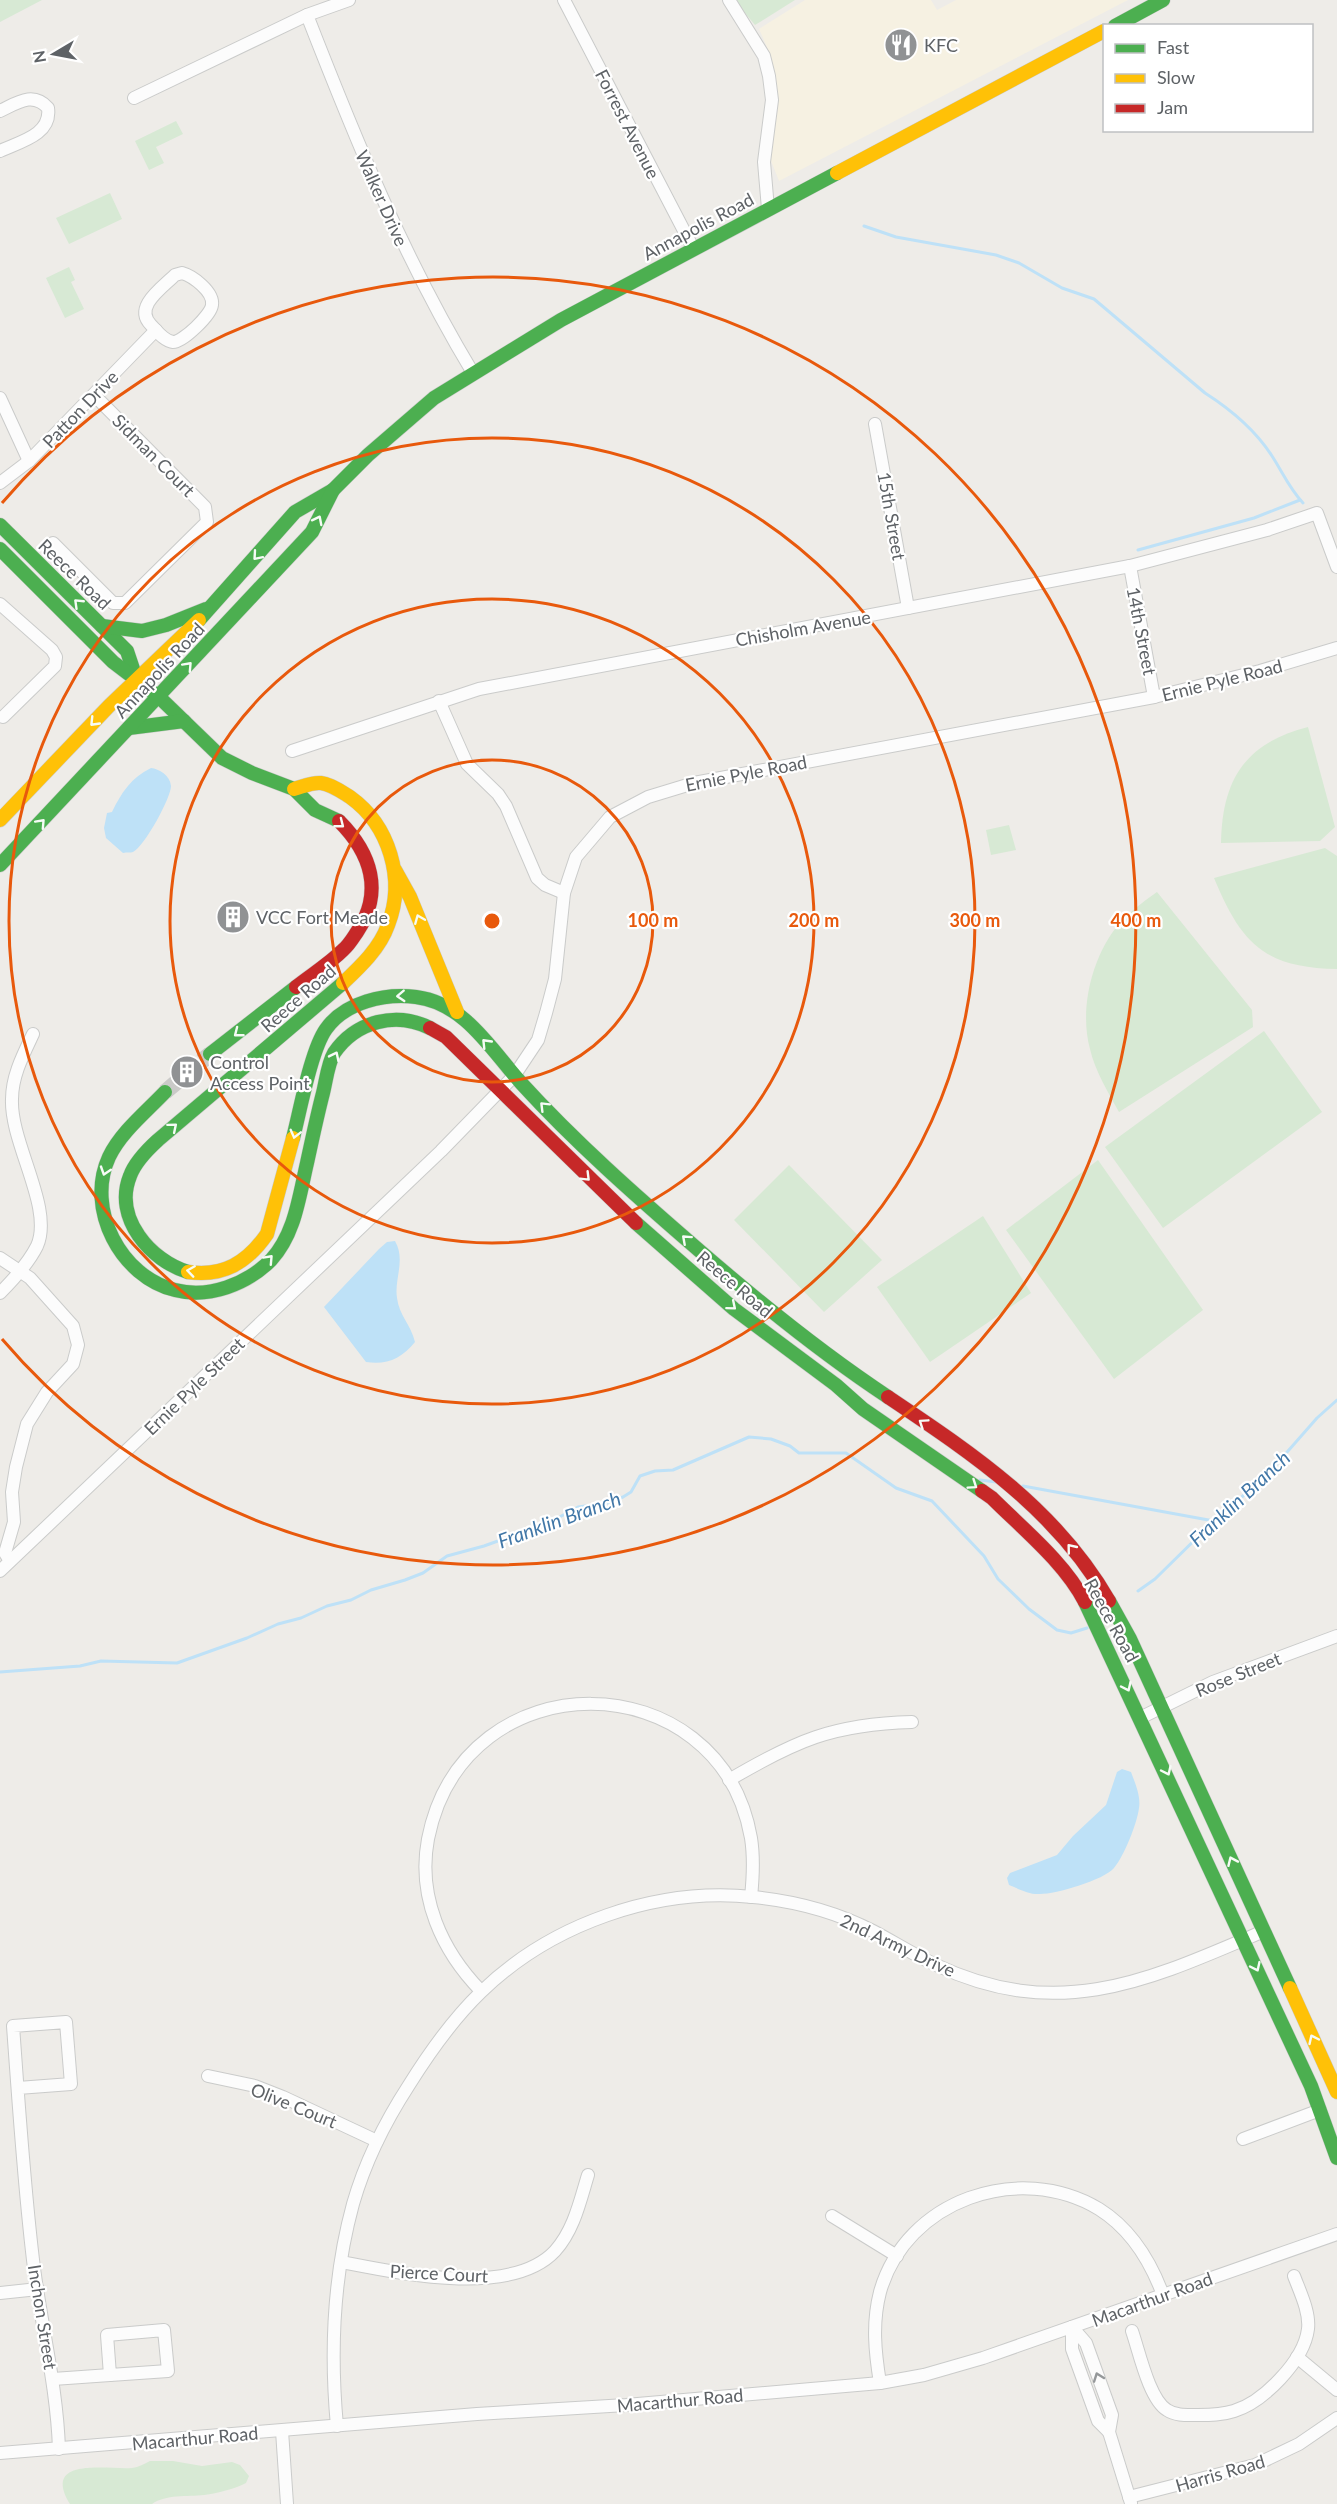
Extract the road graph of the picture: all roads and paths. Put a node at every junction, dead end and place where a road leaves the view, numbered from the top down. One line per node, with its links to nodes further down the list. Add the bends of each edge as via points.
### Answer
1 (349, 0): 5 (street)
2 (564, 0): 12 (street, Forrest Avenue)
3 (729, 0): 11 (street, via 764,56 769,76 772,99 764,162)
4 (1163, 0): 6 (street)
5 (308, 15): 8 (street); 14 (street, Walker Drive, via 374,184 419,278)
6 (1119, 24)
7 (1103, 32): 11 (street, Annapolis Road)
8 (134, 98)
9 (0, 111): 10 (street, via 36,99 48,108 49,116 42,130)
10 (0, 151)
11 (768, 209): 12 (street, Annapolis Road)
12 (693, 248): 14 (street, Annapolis Road)
13 (156, 330): 13 (street, via 146,320 146,304 176,274 190,275 210,296 209,314 182,340 166,340); 15 (street, Patton Drive)
14 (473, 373): 20 (street, Annapolis Road, via 404,423)
15 (94, 395): 18 (street, Patton Drive); 22 (street, Sidman Court, via 205,507 207,522 125,603 113,603)
16 (0, 399): 18 (street)
17 (875, 424): 28 (street, 15th Street)
18 (29, 461): 19 (street, Patton Drive)
19 (0, 483)
20 (333, 490): 27 (street, Annapolis Road, one-way to 27, via 295,512); 32 (street, Annapolis Road, one-way to 20, via 312,532)
21 (0, 525): 29 (street, Reece Road, one-way to 21)
22 (52, 543)
23 (0, 549): 31 (street, Reece Road)
24 (1130, 566): 25 (street, Chisholm Avenue, via 1317,513); 28 (street, Chisholm Avenue); 33 (street, 14th Street)
25 (1337, 567)
26 (0, 604): 35 (street, via 56,657 55,666)
27 (214, 606): 29 (street, via 142,631); 31 (street, Annapolis Road)
28 (908, 608): 34 (street, Chisholm Avenue, via 520,680)
29 (102, 626): 31 (street, Reece Road, via 127,651)
30 (1337, 648): 33 (street, Ernie Pyle Road)
31 (137, 682): 32 (street, Reece Road); 40 (street, Annapolis Road, one-way to 40)
32 (159, 697): 36 (street, Reece Road); 37 (street, Annapolis Road)
33 (1154, 697): 43 (street, Ernie Pyle Road, via 671,788 610,817 576,857)
34 (439, 701): 38 (street, Chisholm Avenue); 43 (street, via 467,764 506,806 537,878)
35 (3, 717)
36 (184, 721): 37 (street); 39 (street, Reece Road, via 222,758)
37 (129, 728): 41 (street, Annapolis Road, one-way to 37)
38 (292, 751)
39 (294, 789): 42 (street, Reece Road, via 322,783 354,799 375,818); 46 (street, Reece Road, one-way to 46, via 315,810 339,821 357,840 369,864 372,893 364,921 345,949)
40 (0, 820)
41 (0, 865)
42 (394, 868): 44 (street, Reece Road, one-way to 42, via 410,897); 44 (street, Reece Road, one-way to 42, via 432,1000 386,997 341,1014 327,1026 317,1049 267,1234 238,1265 201,1273 178,1270 143,1246 131,1224 126,1201 129,1176 144,1152 368,960 394,910)
43 (564, 892): 47 (street, Ernie Pyle Road, via 555,979 546,1014 538,1040)
44 (456, 1012): 47 (street, Reece Road, one-way to 44)
45 (33, 1034): 52 (street, via 14,1077 12,1099 13,1121 40,1215 39,1239)
46 (210, 1054)
47 (514, 1076): 48 (street, Ernie Pyle Road); 57 (street, Reece Road, one-way to 47, via 1130,1639 1094,1577 1026,1498 769,1309 589,1150)
48 (501, 1091): 49 (street, Reece Road, one-way to 48, via 124,1135 109,1159 100,1184 101,1206 107,1229 133,1266 153,1282 198,1293 248,1278 268,1262 285,1240 298,1202 333,1055 364,1025 389,1019 416,1022 446,1037); 50 (street, Ernie Pyle Road); 58 (street, Reece Road, one-way to 58, via 615,1205 734,1309 863,1409 992,1498 1049,1555 1079,1592)
49 (165, 1092)
50 (388, 1201): 54 (street, Ernie Pyle Street)
51 (0, 1258): 52 (street)
52 (20, 1272): 53 (street); 54 (street, via 73,1326 78,1345 73,1364 37,1407 20,1446 12,1492 13,1528 6,1546)
53 (0, 1293)
54 (10, 1561): 55 (street, Ernie Pyle Street)
55 (0, 1571)
56 (1337, 1636): 57 (street, Rose Street, via 1243,1670)
57 (1162, 1708): 58 (street, Rose Street); 62 (street, Reece Road, one-way to 57)
58 (1142, 1718): 63 (street, Reece Road, one-way to 63)
59 (912, 1722): 60 (street, via 824,1733 787,1747)
60 (729, 1780): 61 (street, via 751,1838); 64 (street, via 710,1756 683,1733 647,1713 606,1704 563,1705 534,1713 513,1722 476,1748 440,1799 431,1823 425,1865 429,1901 442,1939 456,1963)
61 (751, 1897): 63 (street, 2nd Army Drive, via 812,1908 851,1921 946,1970 978,1982 1021,1990 1082,1992 1126,1985); 64 (street, 2nd Army Drive, via 675,1899 615,1912 537,1949)
62 (1264, 1931): 63 (street, 2nd Army Drive); 67 (street, Reece Road, one-way to 62)
63 (1244, 1940): 68 (street, Reece Road, one-way to 68)
64 (481, 1991): 70 (street, 2nd Army Drive, via 423,2062)
65 (208, 2076): 70 (street, Olive Court, via 274,2093)
66 (18, 2088): 66 (street, Inchon Street, via 13,2026 66,2022 71,2084); 78 (street, Inchon Street)
67 (1337, 2092)
68 (1320, 2110): 69 (street); 71 (street, Reece Road)
69 (1244, 2139)
70 (377, 2141): 76 (street, 2nd Army Drive, via 353,2204)
71 (1337, 2158)
72 (588, 2175): 76 (street, Pierce Court, via 565,2237 543,2262 526,2270 503,2276 452,2278)
73 (832, 2216): 75 (street)
74 (1337, 2234): 80 (street, Macarthur Road)
75 (897, 2256): 80 (street, via 923,2225 956,2203 992,2190 1044,2189 1082,2201 1115,2221 1147,2256); 86 (street, via 877,2307 875,2342)
76 (341, 2262): 89 (street, 2nd Army Drive, via 332,2368)
77 (1294, 2276): 83 (street, via 1308,2329)
78 (38, 2289): 79 (street); 85 (street, Inchon Street)
79 (0, 2293)
80 (1163, 2295): 81 (street, Macarthur Road)
81 (1072, 2327): 86 (street, Macarthur Road, via 953,2367); 93 (street, via 1072,2349 1098,2421 1109,2432)
82 (1132, 2331): 83 (street, via 1158,2401 1166,2410 1184,2415 1219,2415 1243,2408 1266,2393)
83 (1297, 2357): 87 (street)
84 (110, 2375): 84 (street, via 168,2371 164,2330 107,2335); 85 (street)
85 (53, 2379): 91 (street, Inchon Street)
86 (880, 2383): 89 (street, Macarthur Road)
87 (1337, 2390)
88 (1337, 2418): 93 (street, Harris Road, via 1299,2444 1255,2465)
89 (337, 2426): 90 (street, Macarthur Road)
90 (282, 2431): 91 (street, Macarthur Road); 94 (street)
91 (59, 2449): 92 (street, Macarthur Road)
92 (0, 2453)
93 (1130, 2501)
94 (287, 2504)

